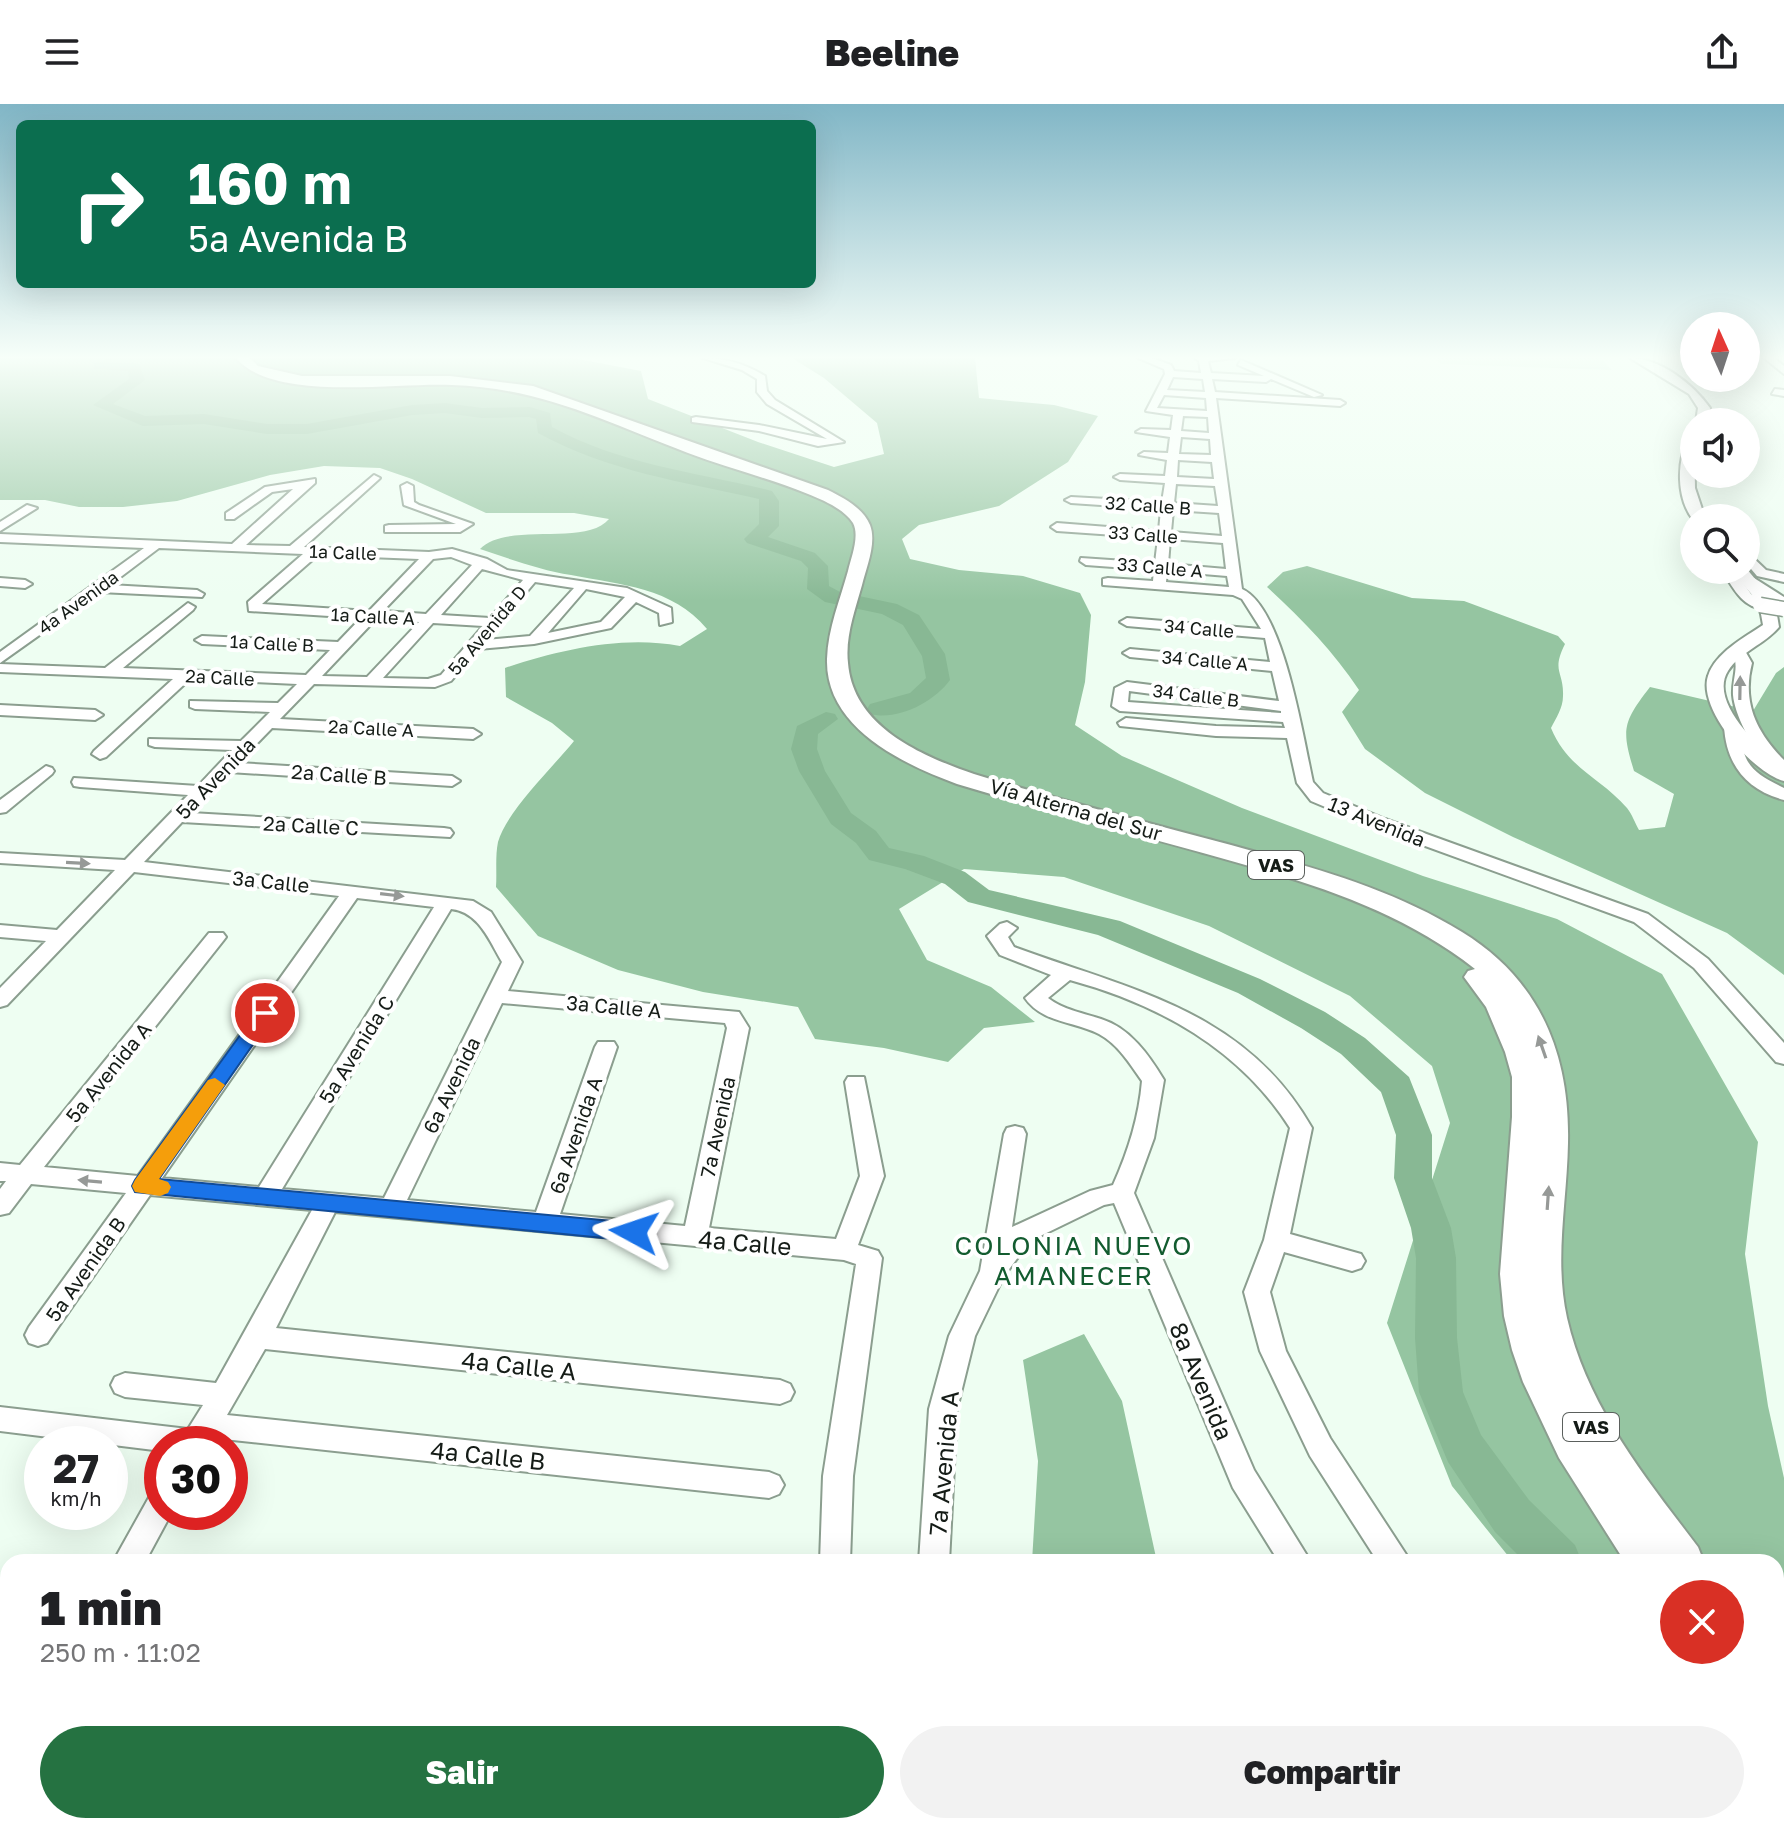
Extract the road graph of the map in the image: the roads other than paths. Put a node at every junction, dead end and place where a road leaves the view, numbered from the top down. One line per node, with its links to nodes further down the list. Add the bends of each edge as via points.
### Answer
1 (658, 439): 10 (highway, Vía Alterna del Sur / VAS)
2 (664, 439): 10 (highway, Vía Alterna del Sur / VAS)
3 (800, 439): 4 (street, via 839,442)
4 (833, 439)
5 (1174, 439): 8 (street)
6 (1215, 439): 9 (street)
7 (1144, 455): 8 (street)
8 (1173, 456): 9 (street); 13 (street)
9 (1217, 459): 14 (street)
10 (729, 465): 129 (highway, Vía Alterna del Sur / VAS, via 828,507 858,540 820,660 820,677 834,692 848,726 915,769 962,787 1313,885 1420,933 1490,987 1526,1069 1541,1121)
11 (1120, 477): 13 (street)
12 (374, 478): 30 (street)
13 (1171, 480): 14 (street); 18 (street)
14 (1221, 483): 20 (street)
15 (407, 486): 17 (street)
16 (1071, 500): 18 (street, 32 Calle B)
17 (408, 503): 24 (street); 24 (street, via 467,524)
18 (1170, 506): 20 (street, 32 Calle B); 25 (street)
19 (31, 508): 22 (street)
20 (1225, 510): 27 (street)
21 (265, 518): 21 (street, via 308,482 269,489 230,516); 29 (street)
22 (0, 527)
23 (1057, 527): 25 (street, 33 Calle)
24 (389, 529): 32 (street)
25 (1162, 535): 27 (street, 33 Calle); 36 (street)
26 (0, 538): 28 (street, 1a Calle)
27 (1229, 540): 38 (street)
28 (156, 545): 29 (street, 1a Calle); 49 (street, 4a Avenida)
29 (235, 548): 30 (street, 1a Calle)
30 (293, 550): 31 (street, 1a Calle)
31 (315, 551): 32 (street, 1a Calle); 55 (street, 1a Calle A, via 254,608)
32 (371, 553): 33 (street, 1a Calle)
33 (429, 556): 35 (street, 1a Calle, via 452,553); 55 (street, 5a Avenida)
34 (1086, 561): 36 (street, 33 Calle A)
35 (482, 562): 39 (street, 1a Calle, via 504,573); 56 (street)
36 (1160, 567): 38 (street, 33 Calle A); 48 (street)
37 (1760, 571): 40 (street)
38 (1233, 573): 50 (street)
39 (532, 577): 44 (street, 1a Calle); 57 (street, 5a Avenida D)
40 (1784, 578)
41 (0, 582): 43 (street)
42 (1108, 582): 48 (street)
43 (25, 584)
44 (584, 584): 52 (street, 1a Calle); 62 (street)
45 (1737, 584): 53 (street, bridge, via 1760,605)
46 (1752, 584): 65 (main road, via 1773,618 1771,627)
47 (1756, 584): 53 (street)
48 (1159, 585): 50 (street)
49 (96, 588): 51 (street); 67 (street, 4a Avenida)
50 (1236, 591): 60 (street, 13 Avenida, via 1247,596)
51 (197, 594)
52 (634, 596): 58 (street, 1a Calle, via 666,611); 62 (street, via 606,625)
53 (1784, 606)
54 (188, 607): 70 (street)
55 (371, 616): 56 (street, 1a Calle A); 64 (street, 5a Avenida)
56 (429, 619): 57 (street, 1a Calle A); 74 (street)
57 (493, 622): 63 (street, 5a Avenida D)
58 (665, 622)
59 (1127, 622): 60 (street, 34 Calle)
60 (1271, 634): 68 (street, 13 Avenida)
61 (202, 640): 64 (street, 1a Calle B)
62 (534, 640): 63 (street)
63 (473, 645): 73 (street, 5a Avenida D)
64 (342, 646): 72 (street, 5a Avenida)
65 (1739, 652): 83 (main road, via 1716,675 1719,699); 90 (street, one-way to 65, via 1749,727 1739,701 1738,680 1745,663)
66 (1130, 653): 68 (street, 34 Calle A)
67 (0, 659)
68 (1279, 667): 80 (street, 13 Avenida)
69 (0, 668): 70 (street, 2a Calle)
70 (109, 672): 71 (street, 2a Calle)
71 (185, 676): 72 (street, 2a Calle); 87 (street)
72 (309, 681): 74 (street, 2a Calle); 77 (street, 5a Avenida)
73 (441, 682): 74 (street, 2a Calle)
74 (370, 683)
75 (195, 704): 77 (street)
76 (1120, 706): 80 (street)
77 (283, 708): 81 (street, 5a Avenida)
78 (0, 710): 79 (street)
79 (95, 715)
80 (1291, 719): 82 (street, via 1216,731); 113 (street, 13 Avenida, via 1305,783 1317,797 1506,872 1641,918 1675,939 1714,974)
81 (269, 723): 84 (street, 2a Calle A); 86 (street, 5a Avenida)
82 (1126, 723)
83 (1732, 726): 90 (main road, via 1755,754); 91 (street, via 1738,765)
84 (473, 734)
85 (155, 742): 86 (street)
86 (247, 746): 88 (street, 5a Avenida)
87 (100, 754)
88 (226, 767): 92 (street, 2a Calle B); 94 (street, 5a Avenida)
89 (46, 771): 96 (street)
90 (1780, 771): 91 (street)
91 (1754, 777): 95 (street)
92 (452, 781)
93 (80, 782): 94 (street)
94 (203, 791): 97 (street, 5a Avenida)
95 (1784, 795)
96 (0, 808)
97 (179, 817): 98 (street, 2a Calle C); 100 (street, 5a Avenida)
98 (444, 833)
99 (0, 858): 100 (street, 3a Calle, one-way to 100)
100 (131, 866): 101 (street, 3a Calle); 105 (street, 5a Avenida)
101 (353, 890): 102 (street, 3a Calle, one-way to 102); 118 (street, 5a Avenida B)
102 (446, 902): 107 (street, 3a Calle, via 466,905 484,916); 120 (street, 5a Avenida C)
103 (1007, 928): 108 (street, via 997,936 1007,951)
104 (0, 931): 105 (street)
105 (64, 936): 110 (street, 5a Avenida)
106 (216, 937): 117 (street, 5a Avenida A)
107 (512, 962): 109 (street, 6a Avenida)
108 (1066, 973): 119 (street, via 1035,998 1062,1015 1107,1029 1153,1080 1138,1155); 126 (street, via 1196,1021 1247,1058 1293,1111 1301,1128)
109 (495, 996): 111 (street, 3a Calle A); 123 (street, 6a Avenida)
110 (0, 1000)
111 (732, 1017): 125 (street, 7a Avenida, via 738,1028)
112 (606, 1047): 124 (street, 6a Avenida A)
113 (1784, 1057)
114 (856, 1082): 127 (street, via 872,1176)
115 (1015, 1134): 130 (street, 7a Avenida A)
116 (0, 1172): 117 (street, 4a Calle)
117 (25, 1175): 118 (street, 4a Calle, one-way to 117); 122 (street, 5a Avenida A)
118 (143, 1186): 120 (street, 4a Calle); 131 (street, 5a Avenida B)
119 (1122, 1193): 130 (street, via 1099,1197 1021,1234); 145 (street, 8a Avenida, via 1243,1479)
120 (265, 1197): 121 (street, 4a Calle)
121 (328, 1203): 123 (street, 4a Calle); 132 (street)
122 (0, 1206)
123 (391, 1209): 124 (street, 4a Calle)
124 (544, 1224): 125 (street, 4a Calle)
125 (695, 1238): 127 (street, 4a Calle)
126 (1276, 1240): 128 (street); 146 (street, via 1257,1292 1273,1351 1320,1447)
127 (856, 1254): 143 (street)
128 (1352, 1261)
129 (1530, 1270): 147 (highway, Vía Alterna del Sur / VAS, via 1522,1317 1538,1371 1605,1498); 148 (highway, Vía Alterna del Sur / VAS, via 1564,1370 1595,1435)
130 (993, 1271): 144 (street, 7a Avenida A, via 962,1336 943,1409)
131 (38, 1335)
132 (258, 1337): 134 (street, 4a Calle A); 135 (street)
133 (125, 1385): 135 (street)
134 (780, 1392)
135 (225, 1396): 137 (street)
136 (0, 1419): 138 (street, 4a Calle B)
137 (207, 1426)
138 (144, 1432)
139 (248, 1441): 140 (street, 4a Calle B)
140 (769, 1485)
141 (146, 1530): 142 (street)
142 (133, 1554)
143 (835, 1554)
144 (934, 1554)
145 (1291, 1554)
146 (1382, 1554)
147 (1644, 1554)
148 (1677, 1554)

